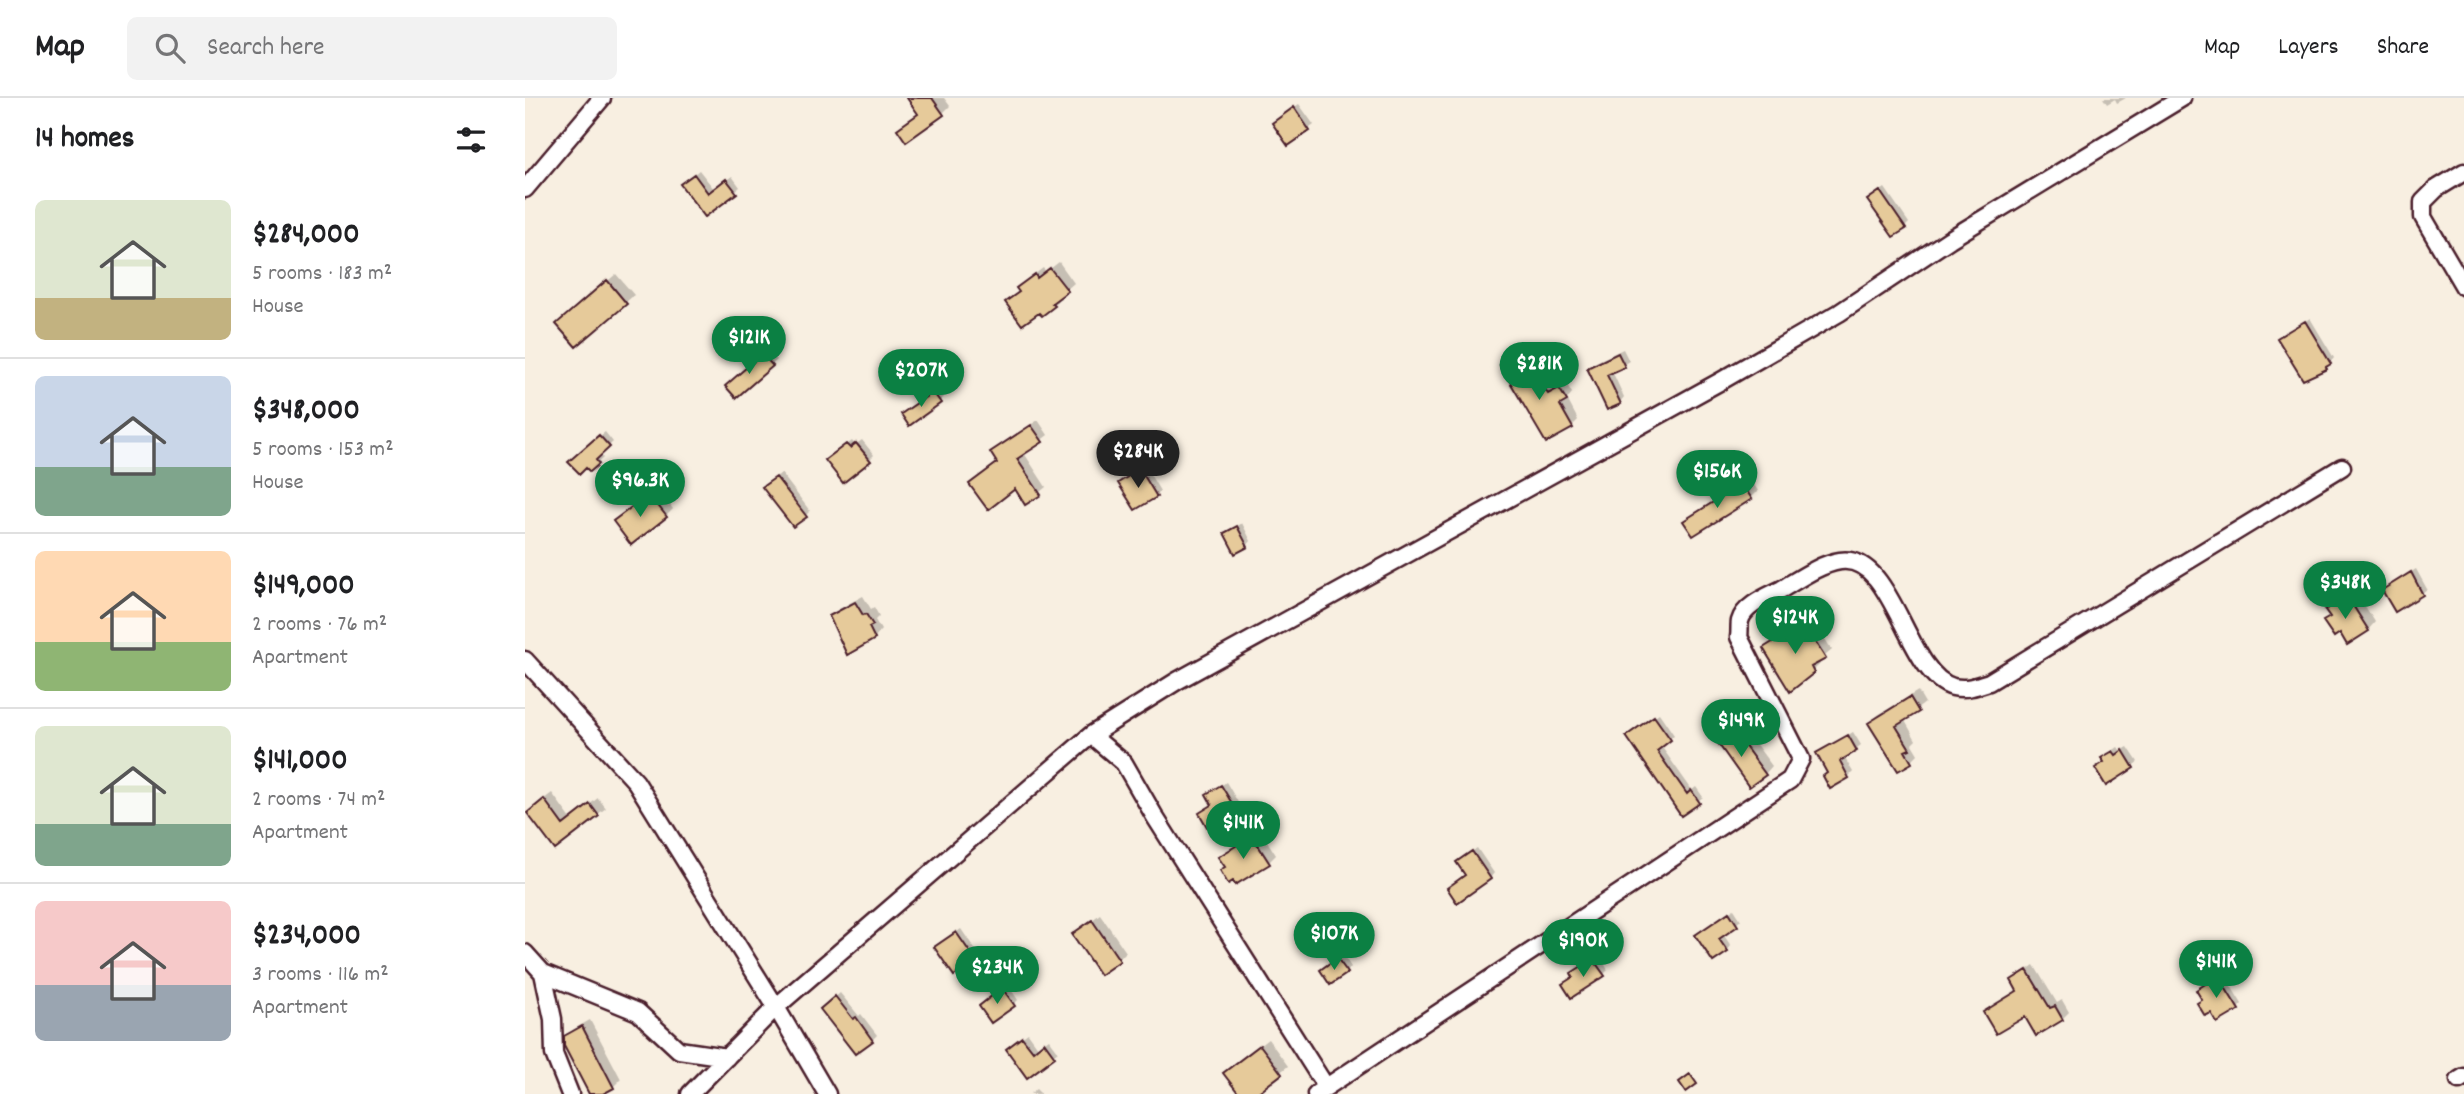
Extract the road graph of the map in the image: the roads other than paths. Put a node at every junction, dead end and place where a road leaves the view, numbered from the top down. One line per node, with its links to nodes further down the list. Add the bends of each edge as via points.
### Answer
1 (602, 98): 4 (street)
2 (2182, 98): 8 (street, via 1721,382 1177,681)
3 (2464, 172): 5 (street, via 2423,202 2423,217)
4 (525, 189)
5 (2464, 287)
6 (2342, 467): 13 (street, via 1989,682 1968,688 1951,686 1934,676 1878,579 1863,564 1832,564 1750,608 1740,619 1739,637 1801,759 1790,780)
7 (525, 660): 11 (street, via 636,782)
8 (1091, 735): 11 (street); 13 (street, via 1124,763)
9 (525, 953): 10 (street)
10 (543, 973): 12 (street, via 638,1012 679,1050); 14 (street, via 553,1018 554,1054)
11 (776, 1007): 12 (street); 16 (street)
12 (727, 1057): 15 (street)
13 (1321, 1091)
14 (570, 1094)
15 (690, 1094)
16 (827, 1094)

